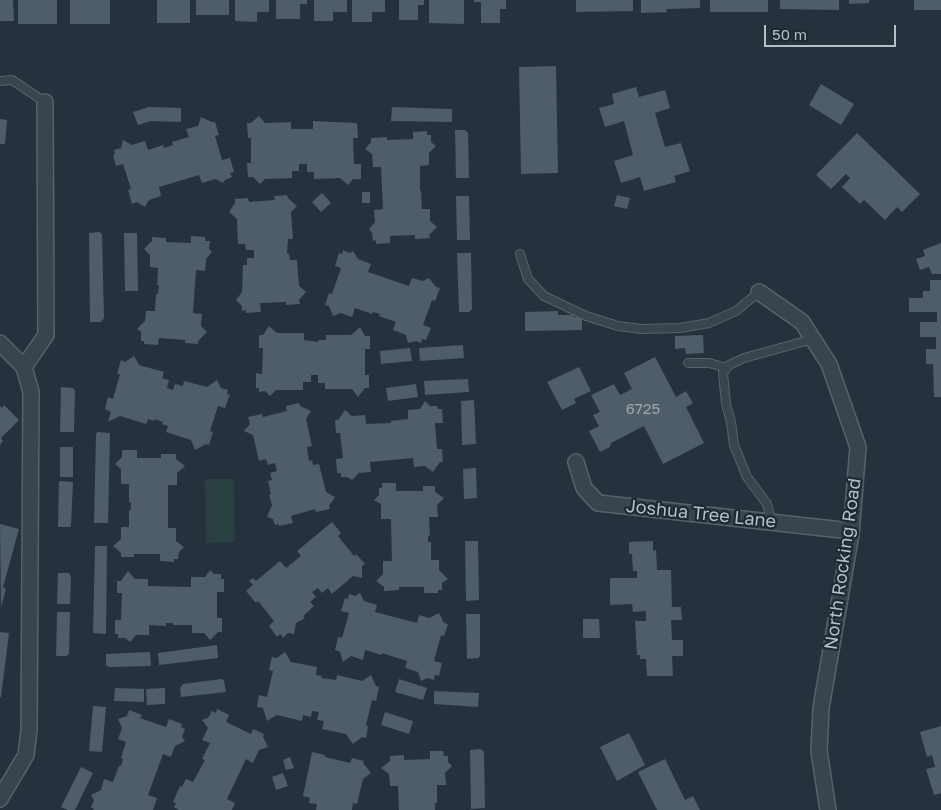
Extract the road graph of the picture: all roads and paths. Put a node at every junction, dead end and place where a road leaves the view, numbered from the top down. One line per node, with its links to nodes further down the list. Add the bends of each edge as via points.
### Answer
1 (0, 81): 2 (lane, via 12,80)
2 (45, 102): 8 (street, via 46,335)
3 (520, 254): 4 (lane, via 528,279 544,296 586,316 618,326 680,328 710,323 736,311)
4 (759, 292): 5 (street, North Rocking Road, via 802,322)
5 (813, 339): 9 (lane, via 744,358); 12 (street, North Rocking Road, via 829,364 858,447)
6 (0, 343): 8 (street)
7 (688, 363): 9 (lane, via 709,363)
8 (24, 367): 13 (street, via 31,392 29,730 26,755)
9 (727, 368): 11 (lane, via 723,373 723,388 734,445 747,477 767,504)
10 (576, 462): 11 (street, Joshua Tree Lane, via 584,488 598,503)
11 (772, 522): 12 (street, Joshua Tree Lane)
12 (851, 530): 14 (street, North Rocking Road, via 821,708 819,751)
13 (0, 797)
14 (828, 810)

